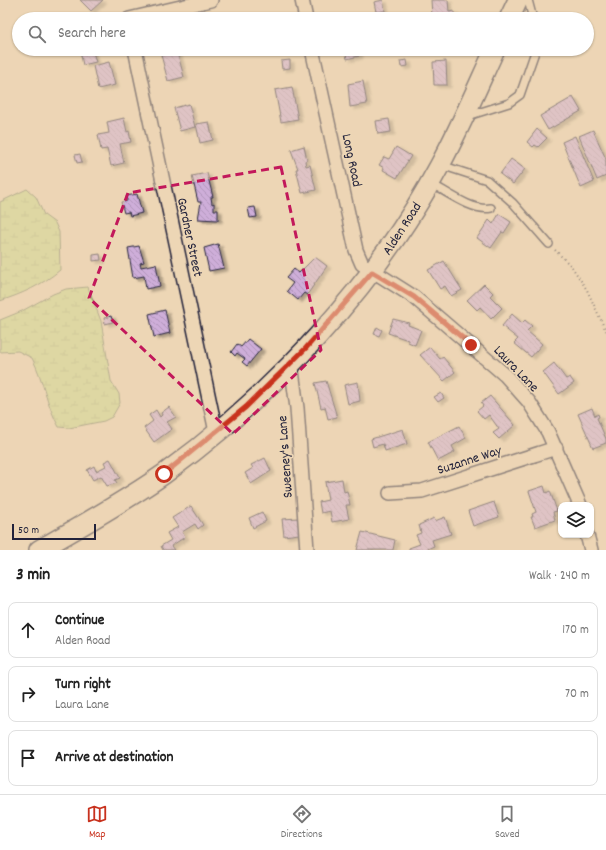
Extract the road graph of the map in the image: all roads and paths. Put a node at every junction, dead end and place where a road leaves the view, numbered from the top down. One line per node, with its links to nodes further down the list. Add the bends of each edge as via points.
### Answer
1 (211, 0): 5 (street)
2 (302, 0): 6 (street)
3 (518, 0): 7 (main road)
4 (528, 0): 8 (lane)
5 (159, 12)
6 (305, 12)
7 (512, 12)
8 (531, 12)
9 (136, 56): 21 (street, Gardner Street)
10 (314, 56): 18 (street, Long Road, via 356,250 362,264)
11 (492, 56): 13 (main road, Alden Road)
12 (534, 56): 13 (lane, via 520,95 509,103)
13 (464, 117): 14 (main road, Alden Road)
14 (440, 165): 15 (main road, Alden Road); 17 (lane, via 487,180 513,203)
15 (430, 183): 16 (lane, via 475,207 483,210); 18 (main road, Alden Road)
16 (491, 208)
17 (549, 244): 19 (path, via 572,267 587,290)
18 (372, 272): 20 (main road, Alden Road); 22 (street, Laura Lane, via 414,297 505,375 529,402)
19 (606, 331)
20 (291, 363): 21 (main road, Alden Road); 27 (street, Sweeney's Lane, via 297,408)
21 (216, 432): 26 (main road, Alden Road, via 164,474 104,513)
22 (556, 448): 23 (street, Suzanne Way, via 422,491); 24 (street, Laura Lane)
23 (390, 492)
24 (579, 502)
25 (589, 538): 28 (street)
26 (39, 550)
27 (307, 550)
28 (591, 550)

